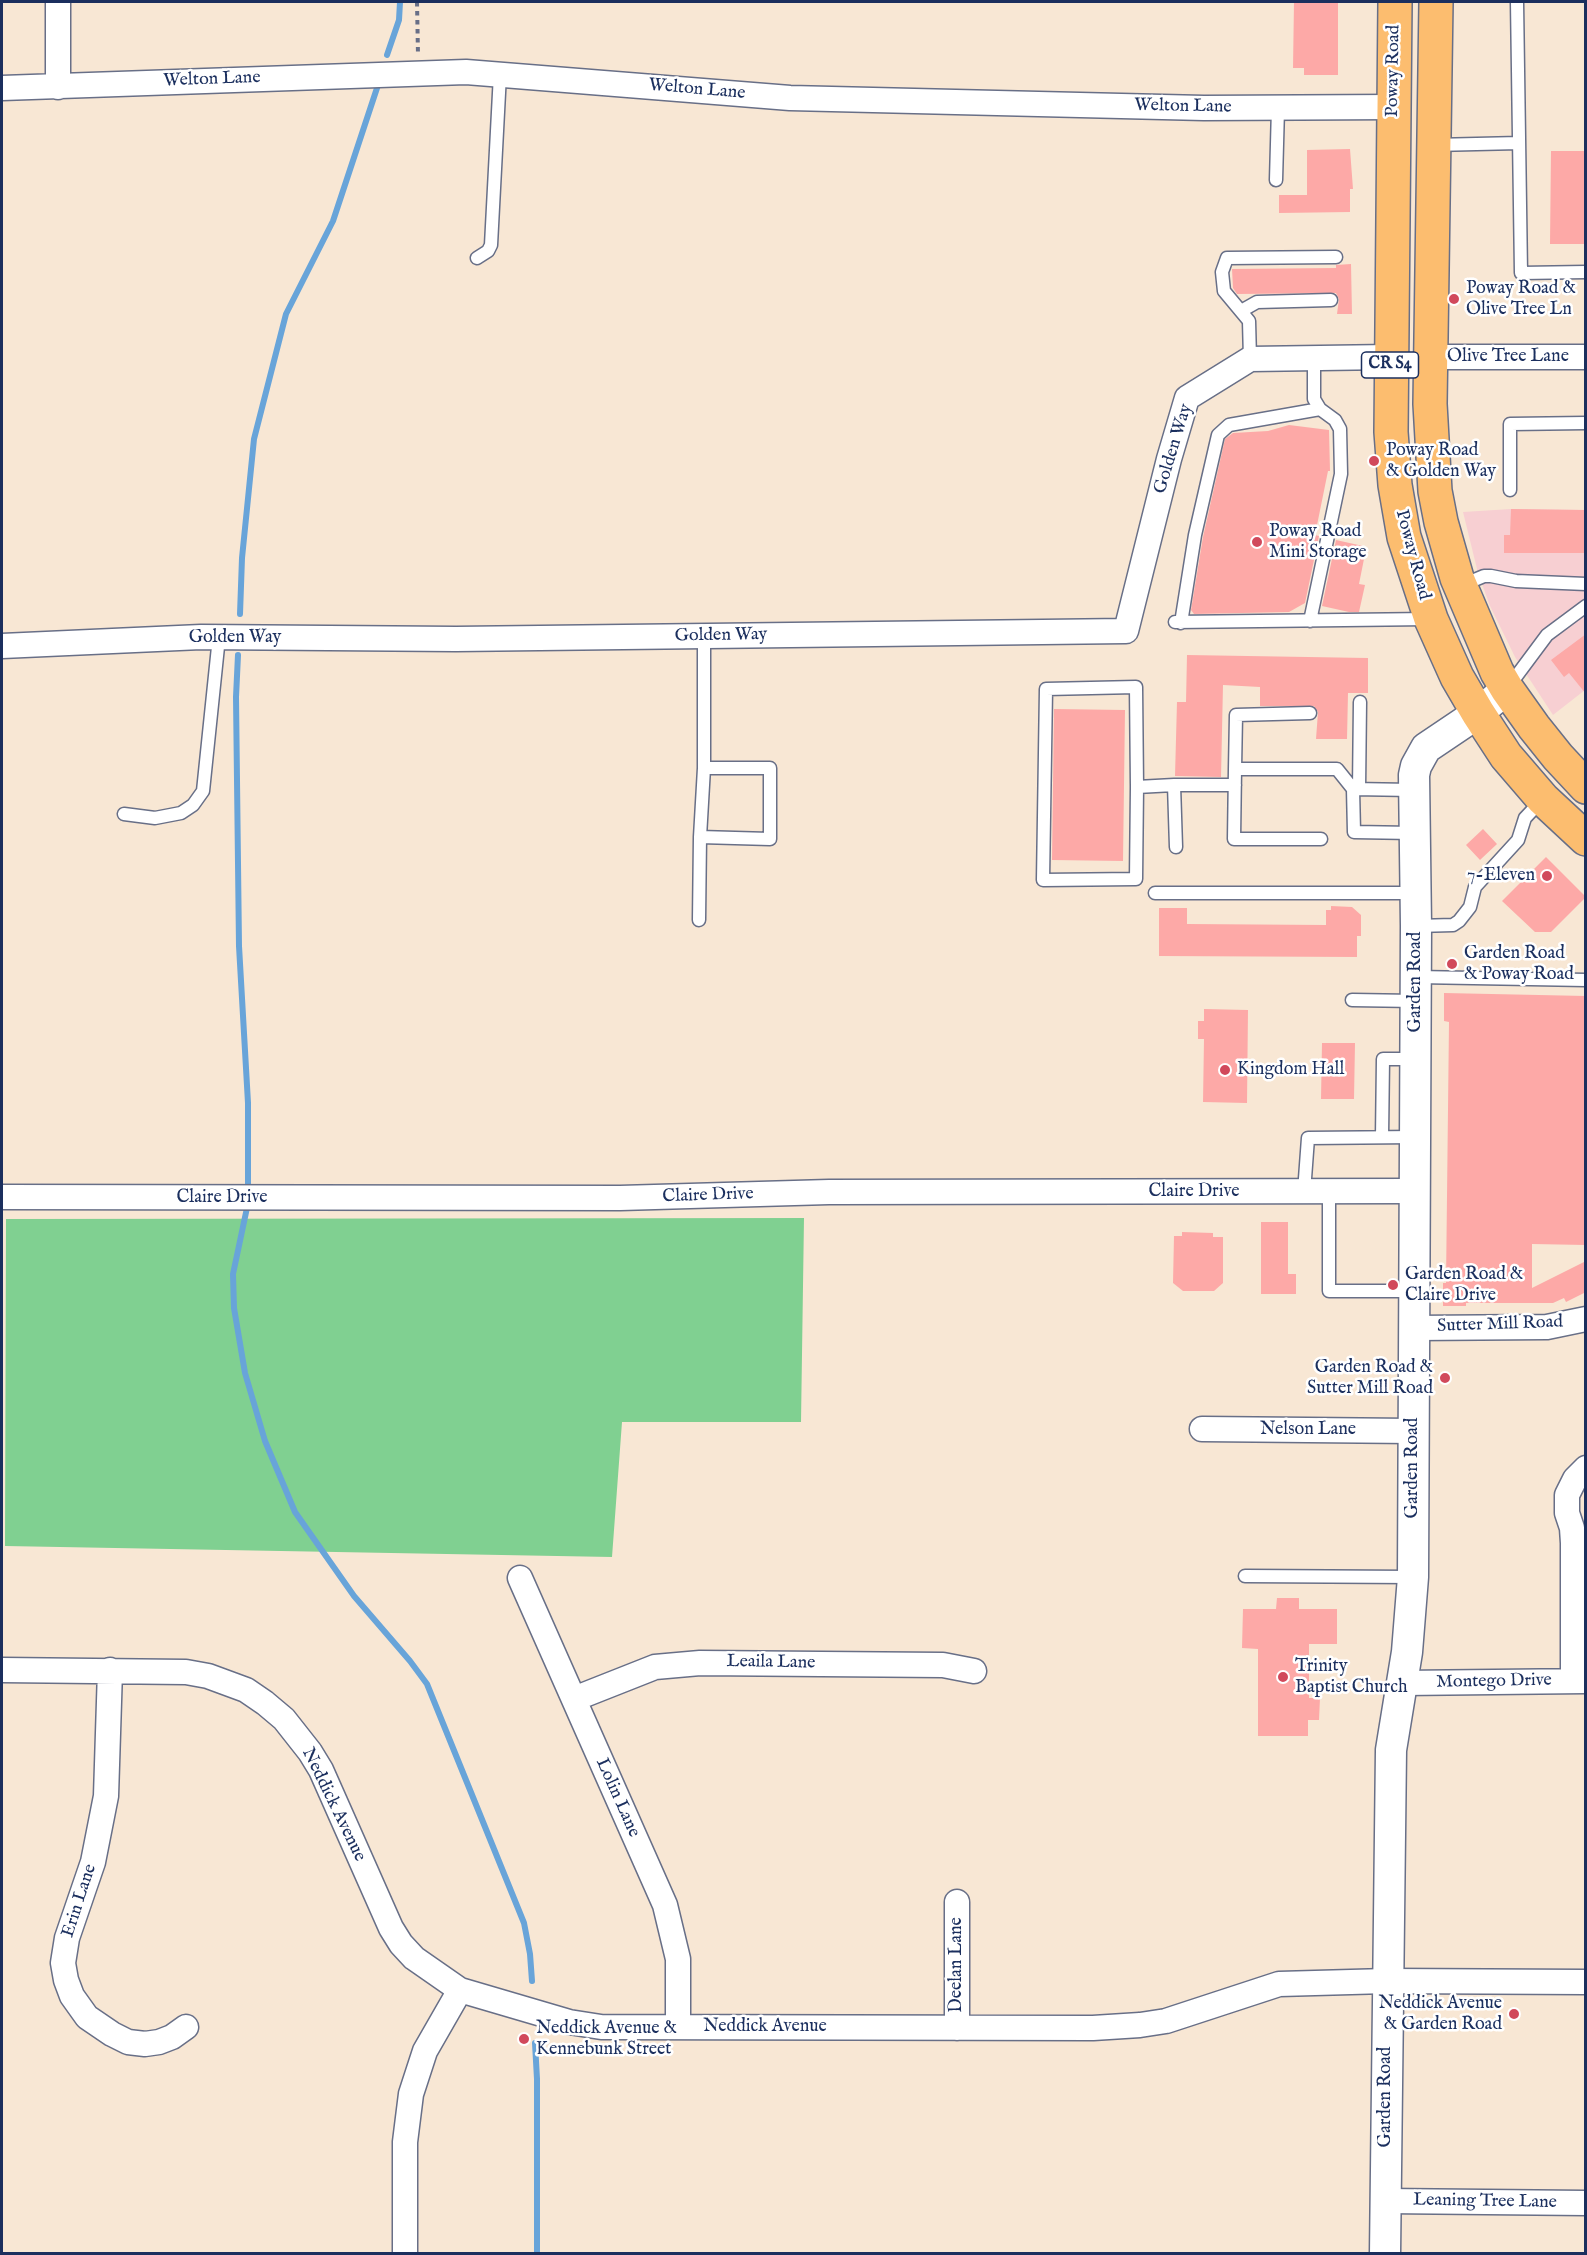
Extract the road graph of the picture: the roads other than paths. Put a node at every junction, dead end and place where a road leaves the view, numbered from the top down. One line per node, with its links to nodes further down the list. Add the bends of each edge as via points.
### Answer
1 (58, 2): 6 (street)
2 (1395, 2): 8 (main road, Poway Road / CR S4)
3 (1436, 2): 11 (main road, Poway Road / CR S4)
4 (1517, 2): 10 (lane)
5 (500, 74): 6 (street, Welton Lane, via 419,72); 9 (street, Welton Lane, via 790,98); 14 (lane, via 491,245)
6 (58, 87): 7 (street, Welton Lane)
7 (2, 88)
8 (1394, 107): 9 (street, Welton Lane); 18 (main road, Poway Road / CR S4); 19 (main road, via 1410,138 1410,337 1422,356)
9 (1278, 108): 12 (lane)
10 (1520, 143): 11 (lane); 15 (lane, via 1521,273)
11 (1434, 145): 19 (main road, Poway Road / CR S4)
12 (1276, 180)
13 (1336, 257): 17 (lane, via 1227,258 1222,272 1224,291)
14 (477, 258)
15 (1586, 272)
16 (1331, 300): 17 (lane, via 1257,302)
17 (1241, 311): 22 (lane, via 1249,321)
18 (1390, 357): 21 (street); 26 (main road, via 1407,360 1412,368 1417,465 1426,520 1431,538); 29 (main road, Poway Road / CR S4, via 1395,485 1410,557)
19 (1431, 357): 20 (street, Olive Tree Lane); 26 (main road, Poway Road / CR S4, via 1430,433 1435,491)
20 (1586, 357)
21 (1314, 358): 22 (street); 23 (lane, via 1314,399)
22 (1250, 359): 31 (street, Golden Way, via 1187,398 1126,631)
23 (1320, 409): 30 (lane, via 1340,429 1341,474); 30 (lane, via 1229,424 1218,435 1178,622)
24 (1586, 423): 25 (lane, via 1510,424)
25 (1510, 490)
26 (1456, 576): 27 (lane); 34 (main road, Poway Road / CR S4)
27 (1586, 584)
28 (1586, 606): 34 (lane, via 1547,635)
29 (1431, 619): 30 (lane); 37 (main road, Poway Road / CR S4, via 1456,677)
30 (1310, 621)
31 (704, 636): 32 (street, Golden Way); 38 (lane)
32 (219, 637): 33 (street, Golden Way); 47 (lane, via 203,791 193,805 180,813 155,818)
33 (2, 646)
34 (1507, 689): 37 (street, Garden Road); 43 (main road, Poway Road / CR S4)
35 (1360, 702): 44 (lane)
36 (1310, 712): 39 (lane, via 1236,715)
37 (1478, 713): 45 (street, Garden Road, via 1426,748 1416,766); 46 (main road, Poway Road / CR S4, via 1506,756)
38 (704, 768): 49 (lane); 49 (lane, via 770,768 770,839)
39 (1235, 769): 41 (lane); 44 (lane, via 1336,769)
40 (1174, 785): 41 (lane); 42 (lane); 52 (lane)
41 (1235, 786): 50 (lane, via 1234,839)
42 (1137, 787): 42 (lane, via 1136,879 1043,880 1046,689 1136,687)
43 (1586, 787)
44 (1356, 789): 45 (lane); 48 (lane, via 1354,832)
45 (1413, 790): 48 (street, Garden Road)
46 (1543, 799): 51 (main road, Poway Road / CR S4); 56 (lane, via 1525,818 1518,840 1475,887 1470,907 1459,921 1453,925)
47 (124, 814)
48 (1413, 833): 54 (street, Garden Road)
49 (700, 837): 55 (lane)
50 (1321, 839)
51 (1586, 839)
52 (1176, 847)
53 (1155, 893): 54 (lane)
54 (1415, 893): 56 (street, Garden Road)
55 (699, 920)
56 (1416, 926): 58 (street, Garden Road)
57 (1586, 980): 58 (lane)
58 (1416, 989): 59 (lane); 60 (street, Garden Road)
59 (1352, 1000)
60 (1415, 1059): 61 (lane, via 1383,1059); 62 (street, Garden Road)
61 (1382, 1137): 62 (lane); 64 (lane, via 1308,1138)
62 (1415, 1137): 63 (street, Garden Road)
63 (1414, 1191): 65 (street, Claire Drive); 67 (street, Garden Road)
64 (1304, 1192): 65 (street, Claire Drive); 66 (street, Claire Drive, via 829,1192 621,1198)
65 (1329, 1192): 67 (lane, via 1329,1291)
66 (2, 1197)
67 (1414, 1291): 69 (street, Garden Road)
68 (1586, 1320): 69 (street, Sutter Mill Road, via 1547,1327)
69 (1414, 1328): 71 (street, Garden Road)
70 (1202, 1429): 71 (street, Nelson Lane)
71 (1413, 1431): 74 (street, Garden Road)
72 (1586, 1468): 79 (street, via 1567,1495)
73 (1245, 1576): 74 (lane)
74 (1413, 1577): 80 (street, Garden Road)
75 (519, 1578): 81 (street, Lolin Lane)
76 (2, 1670): 77 (street, Neddick Avenue)
77 (110, 1670): 85 (street, Neddick Avenue, via 208,1676 246,1690 284,1719 321,1770 391,1928 414,1958); 86 (street, Erin Lane, via 106,1796 93,1862 67,1938 63,1963 66,1980 87,2017 128,2042 159,2042)
78 (974, 1671): 81 (street, Leaila Lane, via 944,1665 688,1663 646,1670)
79 (1579, 1681): 80 (street, Montego Drive)
80 (1402, 1683): 83 (street, Garden Road, via 1391,1750)
81 (574, 1699): 87 (street, Lolin Lane, via 665,1905 678,1959)
82 (957, 1902): 88 (street, Deelan Lane)
83 (1387, 1981): 84 (street, Neddick Avenue); 88 (street, Neddick Avenue, via 1279,1984 1166,2021 1140,2025); 89 (street, Garden Road)
84 (1586, 1983)
85 (460, 1990): 87 (street, Neddick Avenue, via 569,2022 601,2027); 91 (street, via 425,2051 411,2094 405,2142)
86 (186, 2027)
87 (678, 2027): 88 (street, Neddick Avenue)
88 (957, 2028)
89 (1385, 2201): 90 (street, Leaning Tree Lane); 92 (street, Garden Road)
90 (1586, 2203)
91 (405, 2253)
92 (1385, 2253)

